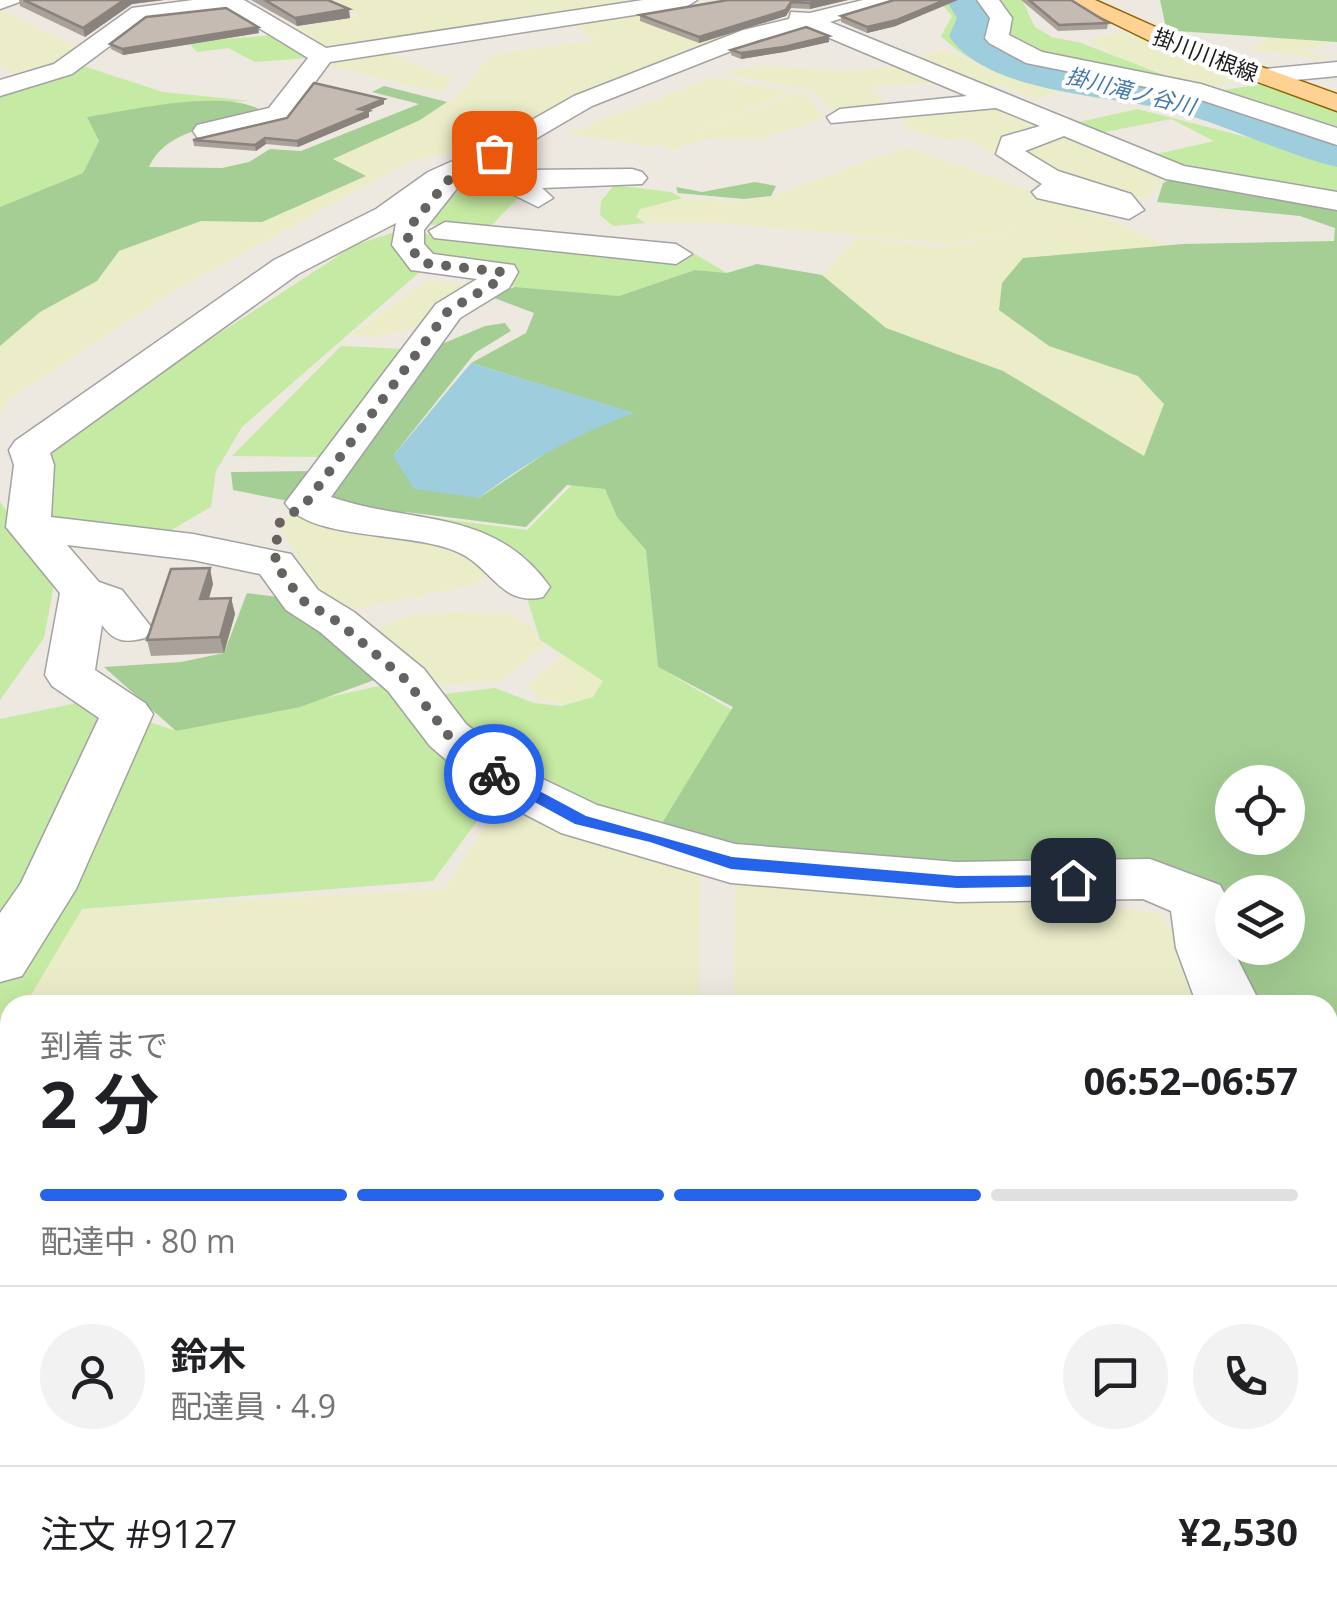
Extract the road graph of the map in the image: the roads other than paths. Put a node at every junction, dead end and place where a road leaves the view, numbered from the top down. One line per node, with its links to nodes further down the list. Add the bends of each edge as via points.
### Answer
1 (14, 0): 6 (street)
2 (686, 0): 9 (street)
3 (889, 0): 8 (street)
4 (988, 0): 21 (street, via 1000,18 998,38 1035,58 1192,89)
5 (1077, 0): 11 (main road, 掛川川根線)
6 (0, 2)
7 (130, 6): 9 (street, via 232,2); 13 (street, via 63,69)
8 (792, 14): 14 (street); 22 (street, via 583,101)
9 (322, 56): 15 (street)
10 (1337, 70): 11 (street)
11 (1268, 78): 12 (street); 16 (main road, 掛川川根線)
12 (1204, 87)
13 (0, 88)
14 (1000, 100): 18 (street); 19 (street)
15 (288, 103): 17 (street); 20 (street, via 254,123)
16 (1337, 103)
17 (316, 104)
18 (840, 117)
19 (1066, 127): 24 (street, via 1012,143 1010,154 1048,177 1120,200 1129,210); 26 (street, via 1206,182)
20 (207, 131)
21 (1337, 136)
22 (462, 168): 23 (street, via 526,179); 25 (street); 27 (street); 29 (street, via 387,216 286,267)
23 (632, 178)
24 (1047, 192)
25 (538, 198)
26 (1337, 200)
27 (408, 229): 28 (street); 30 (street, via 408,245 423,263 502,272 448,311)
28 (676, 254)
29 (15, 446): 31 (street, via 34,465)
30 (306, 503): 32 (street, via 278,524); 33 (street, via 356,520 459,535)
31 (28, 527): 32 (street); 34 (street)
32 (275, 564): 37 (street, via 302,600 406,680 448,735 505,782 581,820 731,863 957,882 1150,880 1199,900 1206,948)
33 (527, 587)
34 (83, 592): 35 (street, via 106,600); 36 (street, via 70,675 127,714 47,889)
35 (128, 628)
36 (0, 960)
37 (1226, 995)

